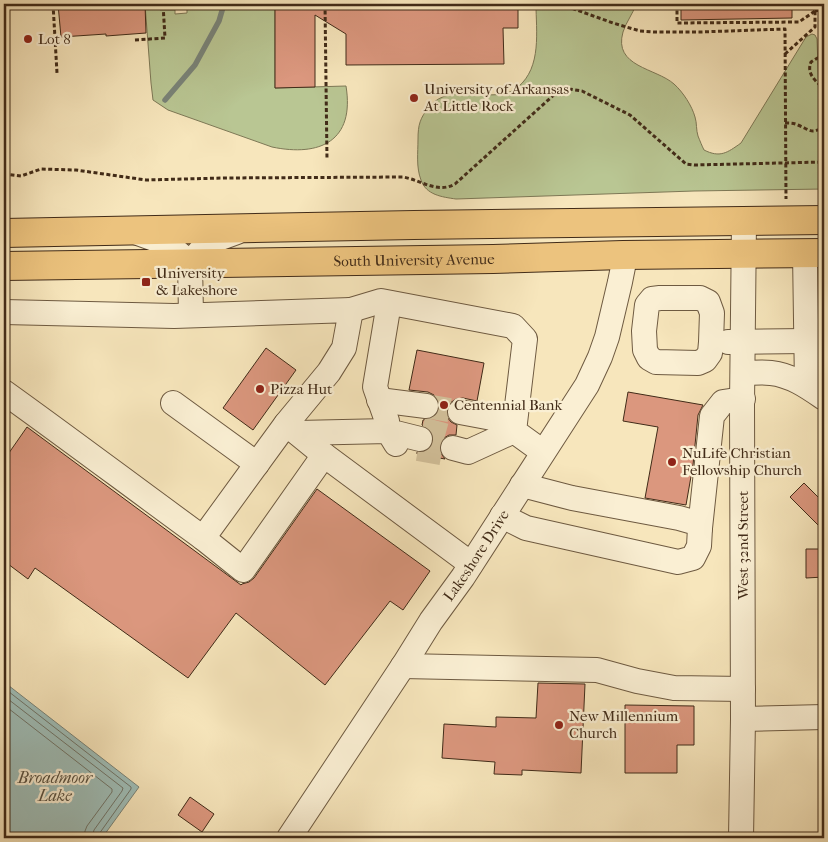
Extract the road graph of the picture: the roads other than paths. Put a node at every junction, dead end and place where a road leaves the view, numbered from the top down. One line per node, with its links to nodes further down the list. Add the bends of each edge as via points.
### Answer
1 (824, 220): 2 (main road)
2 (744, 222): 3 (main road); 7 (street, West 32nd Street)
3 (246, 229): 4 (main road); 9 (street, via 206,243)
4 (132, 231): 5 (main road); 9 (street, via 168,244)
5 (4, 233)
6 (814, 253): 7 (main road, South University Avenue); 17 (street)
7 (744, 254): 8 (main road, South University Avenue); 19 (street, West 32nd Street)
8 (623, 255): 9 (main road, South University Avenue); 15 (street, Lakeshore Drive)
9 (190, 262): 10 (main road, South University Avenue); 14 (street)
10 (4, 266)
11 (389, 302): 12 (street, via 381,301); 25 (street, via 375,387); 27 (street, via 513,326 525,340)
12 (351, 310): 14 (street); 26 (street, via 344,348)
13 (4, 312): 14 (street)
14 (191, 316)
15 (608, 331): 16 (street); 28 (street, Lakeshore Drive, via 587,385)
16 (644, 331): 18 (street, via 645,350 656,362 705,360 710,353); 18 (street, via 647,305 652,299 700,298 708,302 712,313)
17 (806, 341): 19 (street); 22 (street)
18 (711, 342): 19 (street)
19 (743, 343): 20 (street, West 32nd Street)
20 (743, 373): 22 (street, via 786,376); 23 (street, West 32nd Street)
21 (4, 392): 34 (street)
22 (815, 392)
23 (743, 399): 33 (street, via 723,402 712,416); 37 (street, West 32nd Street)
24 (173, 403): 30 (street)
25 (384, 416): 25 (street, via 422,428); 26 (street)
26 (292, 428): 29 (street); 30 (street)
27 (514, 431): 27 (street, via 492,418 462,439); 28 (street)
28 (543, 452): 31 (street, Lakeshore Drive)
29 (324, 455): 34 (street, via 243,570); 35 (street)
30 (257, 464): 34 (street)
31 (522, 485): 32 (street, Lakeshore Drive); 33 (street, via 679,518)
32 (502, 516): 33 (street, via 526,528 678,562 693,558 699,546); 35 (street, Lakeshore Drive)
33 (700, 528)
34 (204, 538)
35 (471, 564): 36 (street, Lakeshore Drive)
36 (403, 666): 37 (street, via 597,670 674,688); 40 (street, Lakeshore Drive)
37 (743, 689): 39 (street, West 32nd Street)
38 (824, 717): 39 (street)
39 (743, 719): 41 (street, West 32nd Street)
40 (289, 838)
41 (741, 838)

